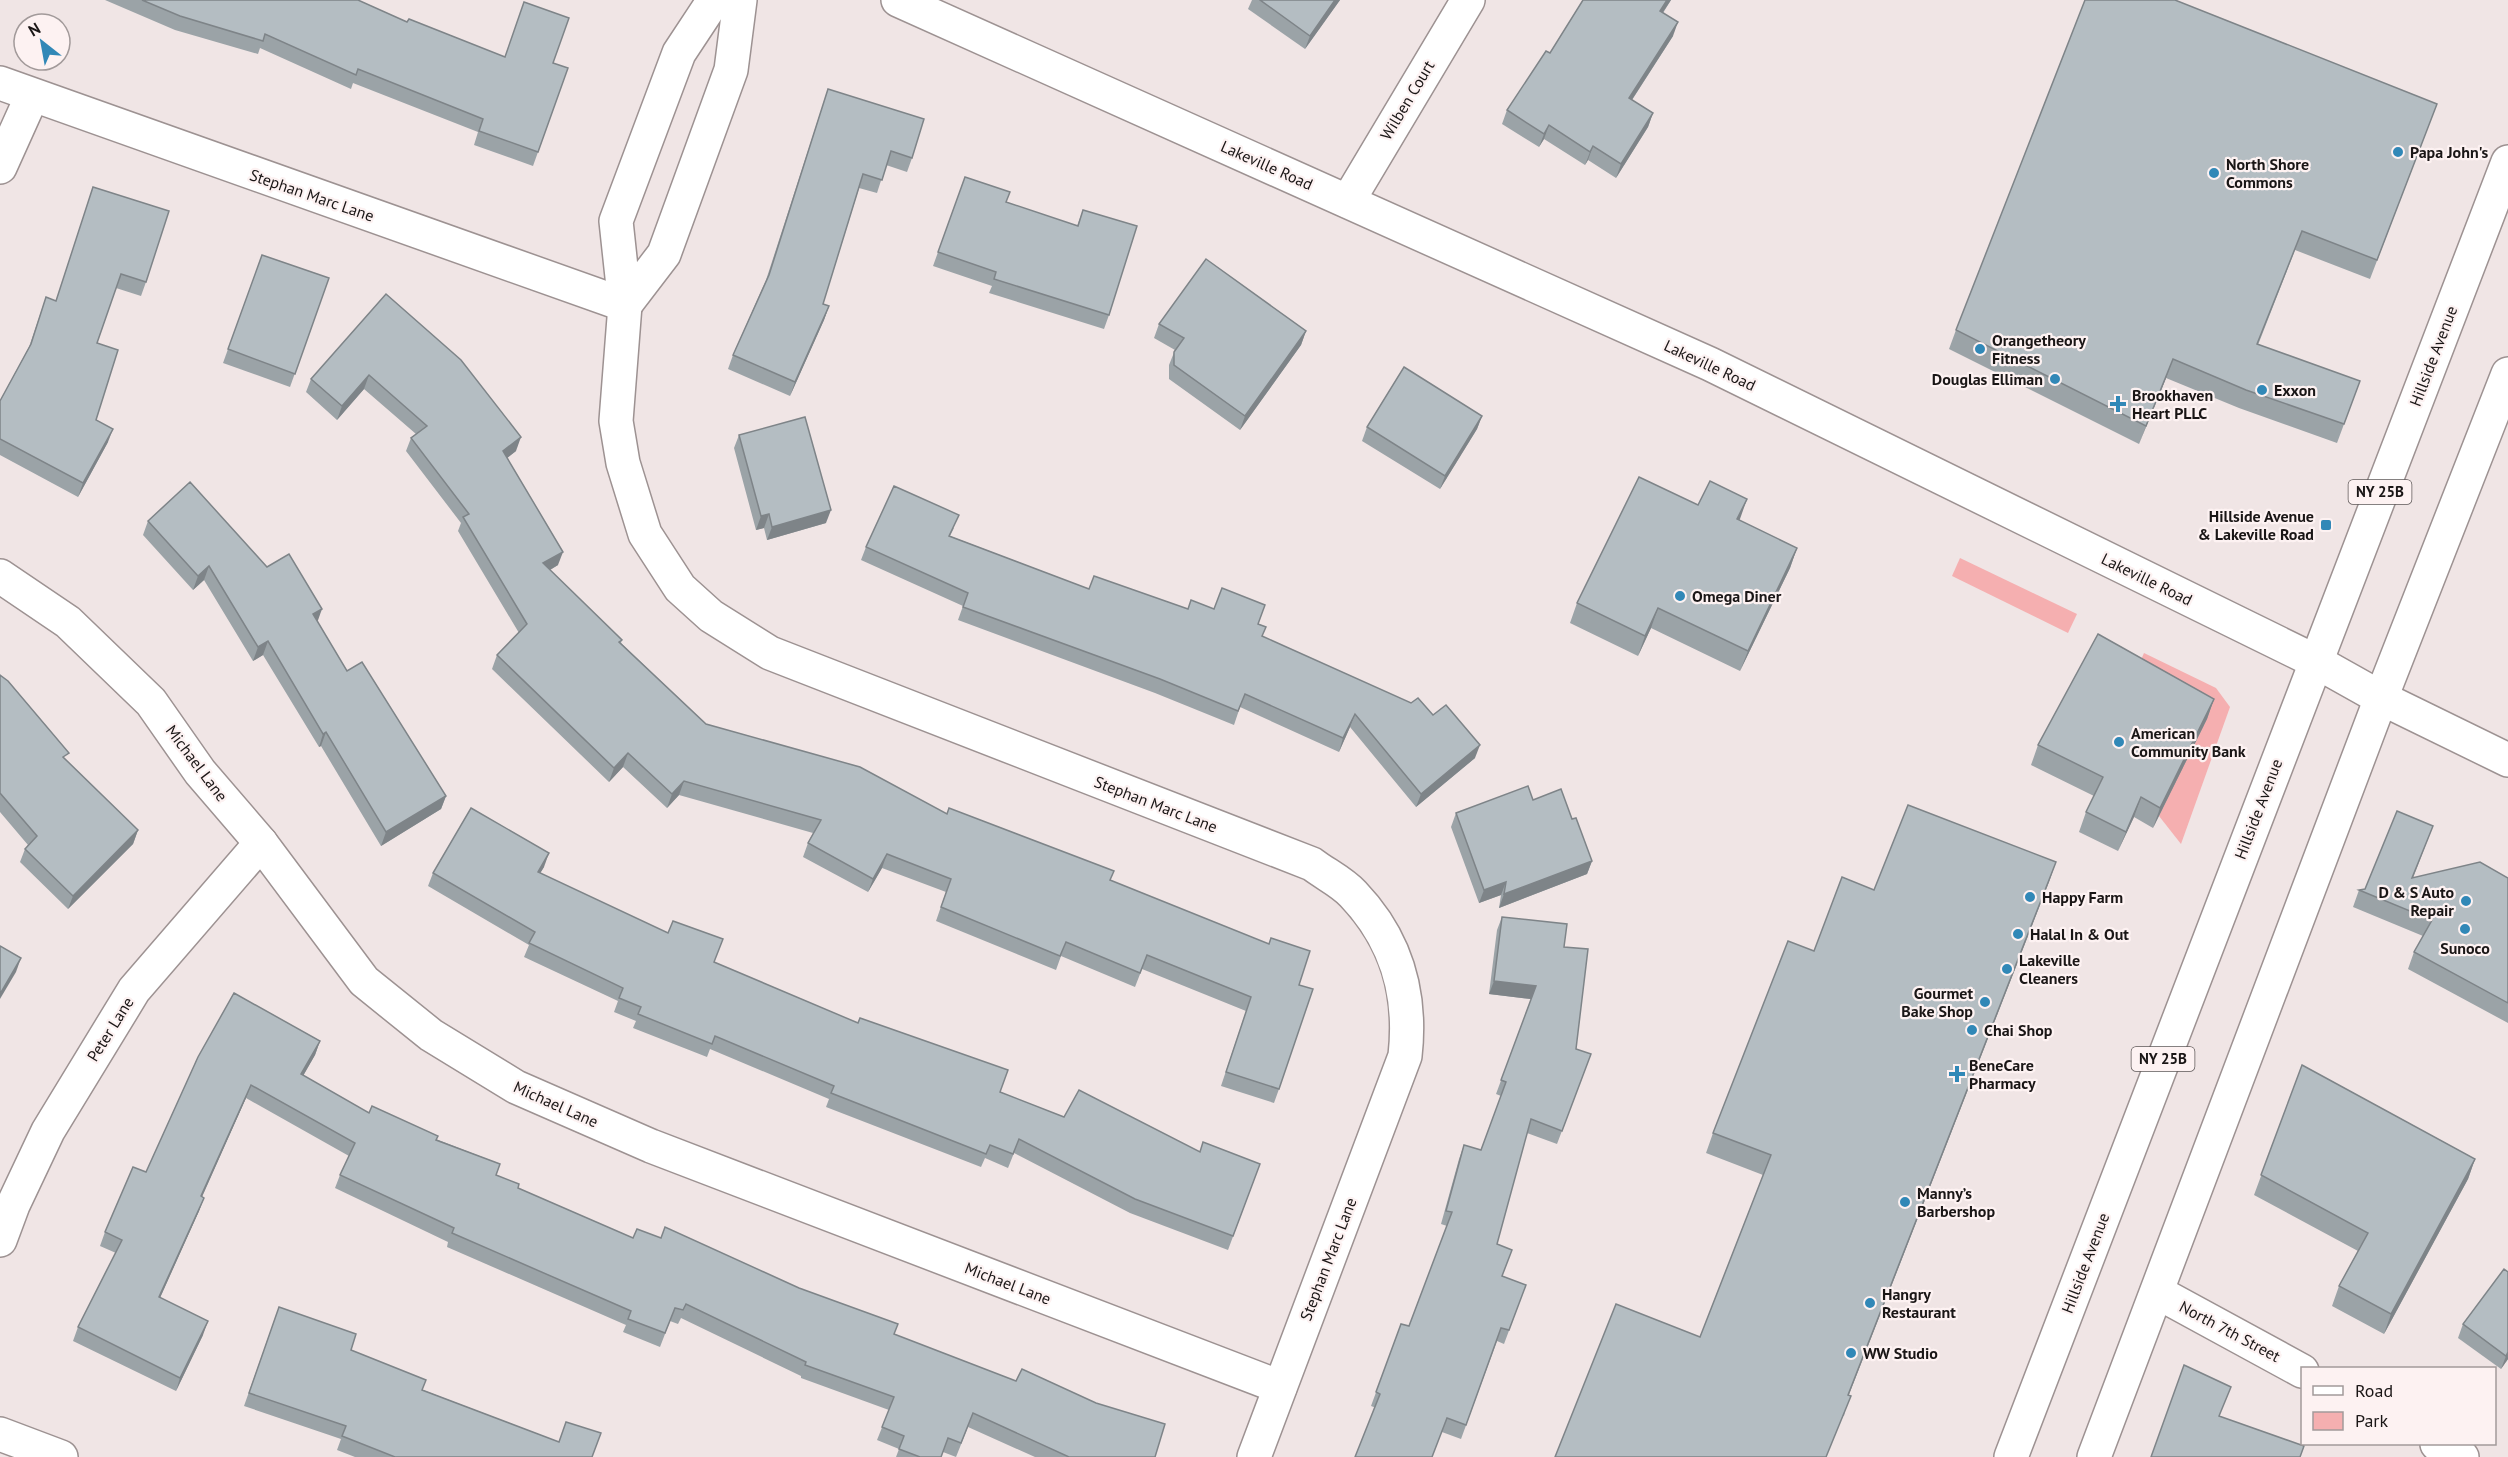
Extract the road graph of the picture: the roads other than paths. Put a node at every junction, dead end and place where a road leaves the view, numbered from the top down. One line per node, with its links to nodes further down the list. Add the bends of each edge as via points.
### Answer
1 (714, 0): 10 (street, Stephan Marc Lane, via 679,52 616,221)
2 (740, 0): 10 (street, via 731,70 664,254)
3 (900, 0): 9 (street, Lakeville Road)
4 (1468, 0): 9 (street, Wilben Court)
5 (0, 83): 6 (street, Stephan Marc Lane)
6 (32, 96): 8 (street); 10 (street, Stephan Marc Lane)
7 (2508, 162): 13 (street, Hillside Avenue / NY 25B)
8 (0, 167)
9 (1348, 201): 13 (street, Lakeville Road, via 1710,363)
10 (625, 305): 20 (street, Stephan Marc Lane, via 616,421 622,464 645,534 681,588 711,616 770,653 1312,864 1352,892 1373,917 1400,966 1409,1024 1405,1056)
11 (2508, 374): 14 (street)
12 (0, 576): 16 (street, Michael Lane, via 68,622 152,702 200,772)
13 (2315, 661): 14 (street, Lakeville Road); 25 (street, Hillside Avenue / NY 25B)
14 (2381, 698): 15 (street, Lakeville Road); 18 (street)
15 (2508, 760)
16 (261, 843): 17 (street, Peter Lane, via 134,990 48,1131); 20 (street, Michael Lane, via 364,981 431,1035 516,1087 651,1146)
17 (0, 1240)
18 (2157, 1292): 19 (street, North 7th Street); 26 (street)
19 (2301, 1370)
20 (1280, 1387): 24 (street, Stephan Marc Lane)
21 (0, 1434): 23 (street)
22 (2441, 1445): 27 (street)
23 (62, 1457)
24 (1254, 1457)
25 (2011, 1457)
26 (2094, 1457)
27 (2462, 1457)

